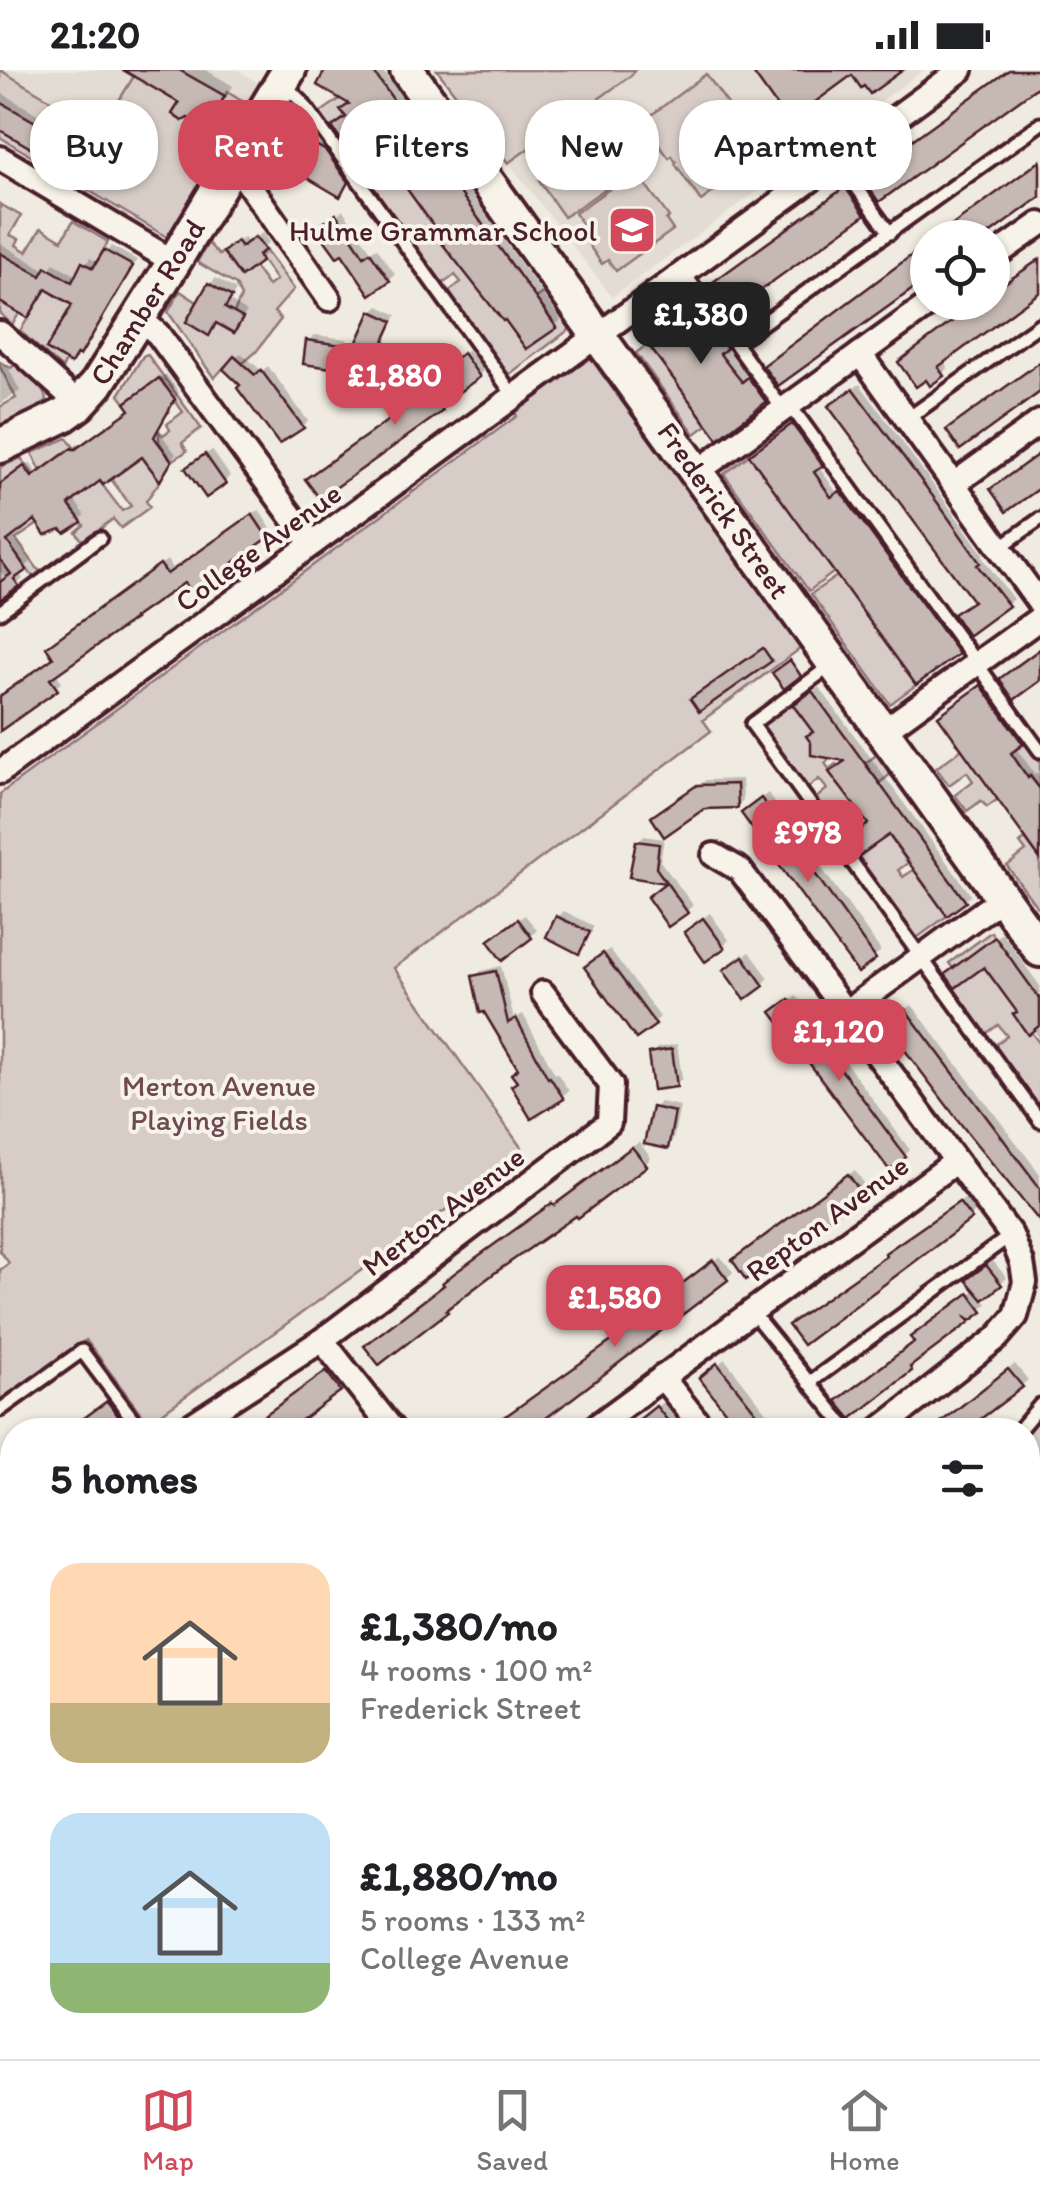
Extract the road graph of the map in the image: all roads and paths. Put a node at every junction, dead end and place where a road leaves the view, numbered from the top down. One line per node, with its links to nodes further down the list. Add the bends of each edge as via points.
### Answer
1 (408, 70): 22 (main road, Frederick Street)
2 (961, 70): 5 (street, College Avenue)
3 (284, 78): 4 (main road, Chamber Road); 25 (lane)
4 (271, 100)
5 (912, 106)
6 (1040, 124): 13 (lane)
7 (0, 158): 15 (street)
8 (218, 190): 15 (main road, Chamber Road)
9 (253, 190): 17 (street)
10 (796, 190): 16 (street, College Avenue)
11 (859, 190): 13 (lane)
12 (1040, 224): 14 (street)
13 (890, 233): 23 (lane)
14 (1010, 245)
15 (174, 262): 18 (main road, Chamber Road)
16 (684, 272): 22 (street, College Avenue); 23 (lane)
17 (329, 299)
18 (139, 318): 26 (main road, Chamber Road); 35 (street, via 158,334)
19 (910, 318): 24 (street)
20 (1040, 324): 28 (lane)
21 (0, 333): 26 (street)
22 (598, 334): 25 (street, College Avenue); 31 (main road, Frederick Street)
23 (736, 343): 27 (lane)
24 (860, 354): 27 (street); 28 (street)
25 (514, 396): 35 (street, College Avenue)
26 (79, 404): 30 (main road, Chamber Road)
27 (787, 407): 31 (street); 41 (lane)
28 (908, 418): 32 (street)
29 (1040, 422): 32 (street)
30 (0, 446)
31 (697, 472): 40 (main road, Frederick Street)
32 (954, 484): 36 (street)
33 (1040, 519): 36 (lane)
34 (100, 538): 38 (lane)
35 (312, 544): 44 (street, College Avenue)
36 (999, 548): 37 (street)
37 (1040, 604)
38 (0, 612)
39 (1040, 618): 41 (street)
40 (833, 664): 42 (main road, Frederick Street); 48 (lane, via 752,724)
41 (977, 664): 42 (street); 43 (lane)
42 (882, 732): 46 (main road, Frederick Street)
43 (1040, 752)
44 (0, 772)
45 (714, 855): 50 (street, via 740,870)
46 (1002, 898): 47 (main road, Frederick Street); 48 (street)
47 (1040, 950)
48 (921, 959): 50 (street); 51 (lane)
49 (543, 992): 55 (street, Merton Avenue, via 612,1085 610,1123)
50 (846, 1012): 52 (street)
51 (1040, 1120)
52 (955, 1162): 53 (street); 54 (street, Repton Avenue)
53 (1011, 1235): 57 (lane); 65 (street, via 1025,1282 1016,1316)
54 (751, 1311): 56 (street, Repton Avenue); 57 (lane)
55 (322, 1340): 60 (street, Merton Avenue); 61 (street)
56 (662, 1377): 62 (street, Repton Avenue); 63 (street)
57 (810, 1383): 64 (lane)
58 (0, 1410): 59 (lane, via 82,1352)
59 (132, 1418)
60 (202, 1418)
61 (380, 1418)
62 (607, 1418)
63 (694, 1418)
64 (838, 1418)
65 (894, 1418)

